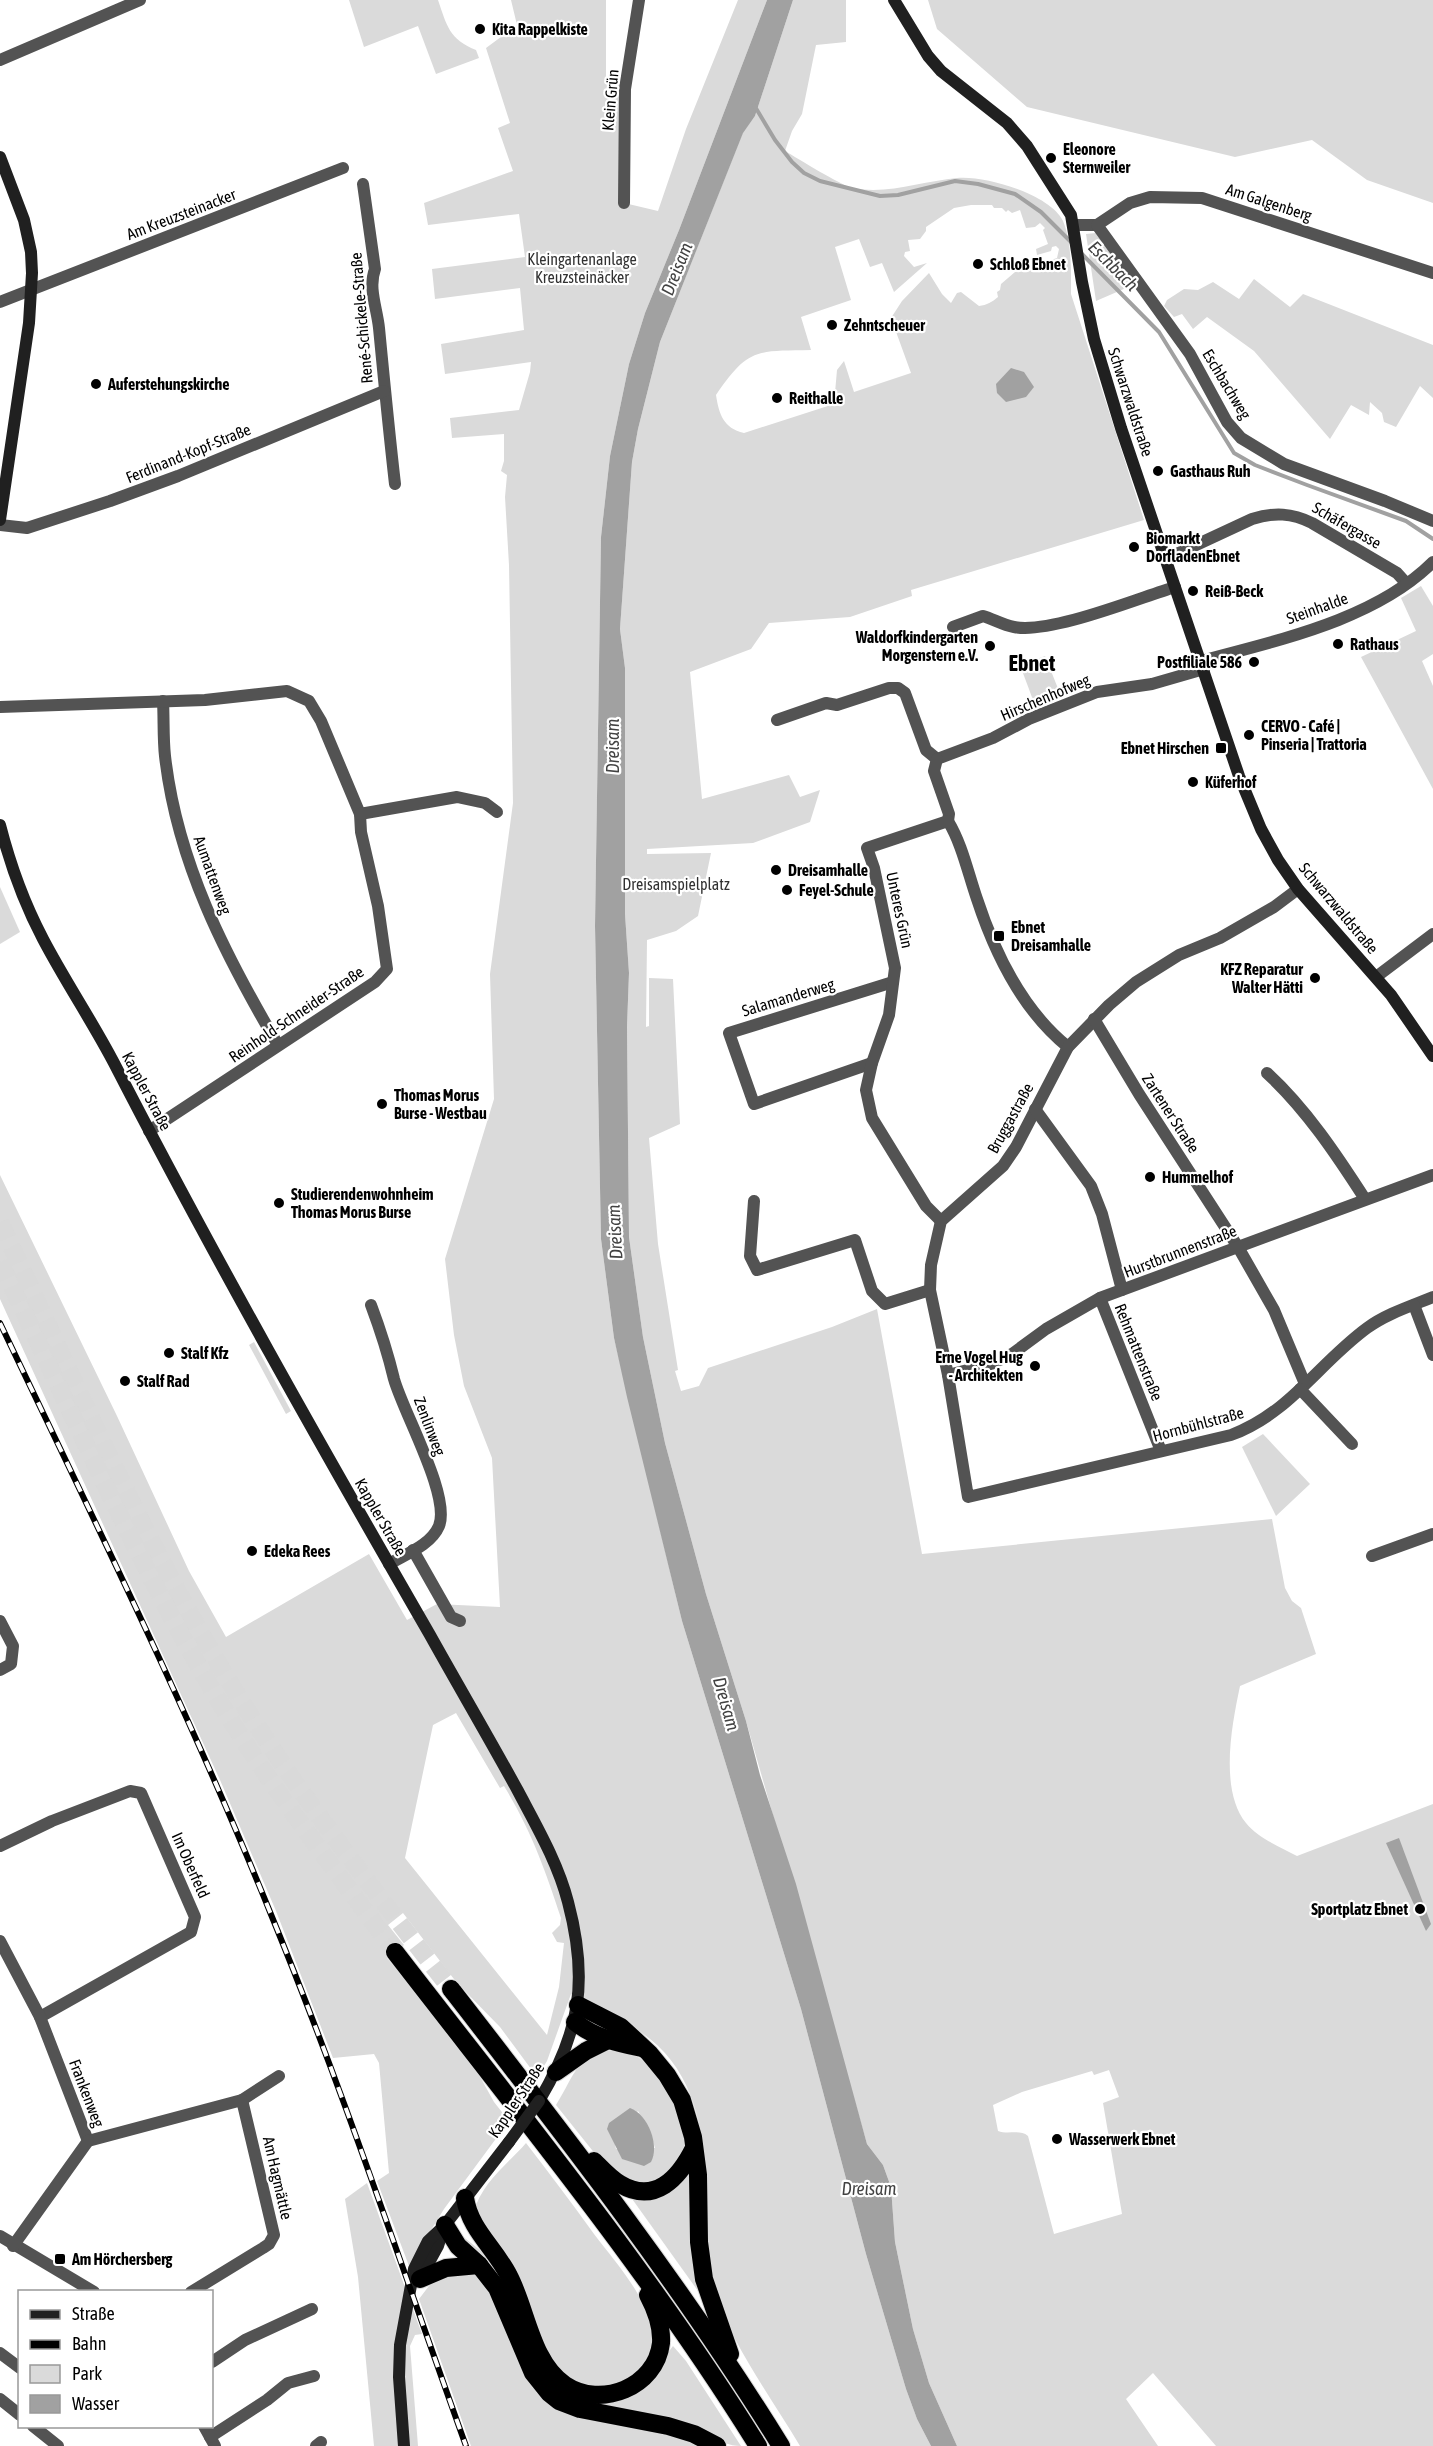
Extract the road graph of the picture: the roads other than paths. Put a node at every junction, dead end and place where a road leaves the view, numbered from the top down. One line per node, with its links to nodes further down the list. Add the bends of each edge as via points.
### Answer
1 (140, 0): 4 (street)
2 (639, 0): 8 (street, Klein Grün, via 625,89)
3 (894, 0): 10 (street, Schwarzwaldstraße, via 941,71 1007,123 1027,146 1067,204)
4 (0, 60)
5 (0, 157): 12 (street, via 24,220 31,252)
6 (343, 168): 12 (street, Am Kreuzsteinacker)
7 (363, 184): 14 (street, René-Schickele-Straße, via 375,269 371,280)
8 (624, 203)
9 (1097, 225): 10 (street); 11 (street, Am Galgenberg, via 1130,203 1150,197 1202,198); 17 (street, Eschbachweg, via 1190,354 1227,422 1241,438 1284,464)
10 (1074, 228): 19 (street, Schwarzwaldstraße, via 1094,339)
11 (1433, 273)
12 (31, 291): 13 (street, Am Kreuzsteinacker); 16 (street)
13 (0, 302)
14 (384, 391): 15 (street, René-Schickele-Straße); 18 (street, Ferdinand-Kopf-Straße, via 110,501 27,528)
15 (395, 484)
16 (0, 520)
17 (1433, 521)
18 (0, 525)
19 (1166, 560): 21 (street, Schäfergasse, via 1252,519 1280,514 1299,516 1312,523 1397,573); 22 (street, Schwarzwaldstraße)
20 (1433, 562): 21 (street, Steinhalde)
21 (1406, 583): 24 (street, Steinhalde, via 1360,610 1324,625)
22 (1175, 587): 23 (street, via 1038,628 1014,627 983,615); 24 (street, Schwarzwaldstraße)
23 (953, 627)
24 (1203, 665): 28 (street, Hirschenhofweg, via 1152,684 1097,692); 33 (street, Schwarzwaldstraße, via 1261,830)
25 (163, 701): 26 (street, Reinhold-Schneider-Straße); 30 (street, Reinhold-Schneider-Straße, via 287,691 309,700); 38 (street, Aumattenweg, via 165,757 188,859 230,962)
26 (0, 707)
27 (777, 720): 28 (street, via 826,703 837,705 898,688 905,693 926,750)
28 (937, 759): 31 (street, via 934,771)
29 (497, 812): 30 (street, via 484,803 458,796)
30 (360, 814): 38 (street, Reinhold-Schneider-Straße, via 387,969 375,982)
31 (948, 821): 36 (street, Unteres Grün, via 867,848 894,955); 39 (street, via 1007,973 1048,1030)
32 (0, 825): 44 (street, Kappler Straße, via 17,880 39,931)
33 (1298, 889): 35 (street, Schwarzwaldstraße); 37 (street, Bruggastraße, via 1220,938 1179,955 1136,982)
34 (1433, 934): 35 (street)
35 (1376, 976): 40 (street, Schwarzwaldstraße)
36 (893, 982): 41 (street, Unteres Grün, via 889,1015); 41 (street, Salamanderweg, via 729,1033 754,1104)
37 (1094, 1019): 39 (street, Bruggastraße); 49 (street, Zartener Straße)
38 (278, 1045): 44 (street, Reinhold-Schneider-Straße)
39 (1068, 1047): 43 (street, Bruggastraße)
40 (1433, 1056)
41 (872, 1063): 48 (street, Unteres Grün, via 866,1090 872,1118 926,1206)
42 (1267, 1073): 46 (street, via 1336,1153)
43 (1035, 1109): 48 (street, Bruggastraße, via 1003,1166); 51 (street, Rehmattenstraße, via 1091,1186)
44 (149, 1131): 64 (street, Kappler Straße)
45 (1433, 1175): 46 (street, Hurstbrunnenstraße)
46 (1365, 1199): 49 (street, Hurstbrunnenstraße)
47 (754, 1201): 50 (street, via 750,1256 757,1270 855,1240 872,1291 885,1304)
48 (940, 1221): 50 (street)
49 (1238, 1247): 51 (street, Hurstbrunnenstraße); 58 (street, Zartener Straße, via 1274,1310)
50 (930, 1290): 57 (street)
51 (1122, 1290): 53 (street, Hurstbrunnenstraße)
52 (1433, 1297): 55 (street, Hornbühlstraße)
53 (1100, 1298): 57 (street, Hurstbrunnenstraße, via 1012,1354); 60 (street, Rehmattenstraße)
54 (371, 1305): 62 (street, Zenlinweg, via 440,1501 438,1527 428,1542)
55 (1414, 1305): 56 (street); 58 (street, Hornbühlstraße, via 1367,1327)
56 (1433, 1355)
57 (948, 1375): 60 (street, Hornbühlstraße, via 968,1497)
58 (1303, 1386): 59 (street, Zartener Straße); 60 (street, Hornbühlstraße, via 1254,1426)
59 (1352, 1444)
60 (1161, 1451)
61 (1433, 1534): 63 (street)
62 (413, 1550): 64 (street, Zenlinweg); 66 (street, via 451,1617)
63 (1372, 1557)
64 (389, 1564): 72 (street, Kappler Straße, via 547,1848 568,1901 577,1950)
65 (0, 1621): 67 (street, via 13,1646 11,1664)
66 (460, 1622)
67 (0, 1670)
68 (0, 1846): 73 (street, Im Oberfeld, via 130,1791 141,1793 195,1917 191,1932)
69 (0, 1941): 73 (street, Frankenweg)
70 (394, 1952): 87 (highway)
71 (451, 1989): 79 (highway)
72 (576, 2014): 74 (highway, via 586,2031); 75 (highway, via 621,2027); 76 (street, Kappler Straße)
73 (40, 2017): 80 (street, Frankenweg)
74 (608, 2040): 75 (highway); 76 (highway)
75 (642, 2048): 81 (highway, via 659,2064 678,2093 687,2113)
76 (556, 2072): 82 (street, Kappler Straße, bridge, via 533,2110)
77 (279, 2076): 78 (street)
78 (242, 2100): 80 (street); 91 (street, Am Hagmättle, via 274,2235 269,2244)
79 (559, 2128): 81 (highway, via 615,2181 638,2191 655,2189 677,2176); 97 (highway)
80 (88, 2141): 85 (street, Frankenweg)
81 (694, 2148): 97 (highway, via 704,2279)
82 (465, 2198): 83 (street, Kappler Straße); 86 (highway, via 471,2221)
83 (445, 2225): 86 (highway, via 461,2229); 88 (highway, via 458,2246); 89 (street, Kappler Straße, via 438,2246)
84 (0, 2236): 85 (street)
85 (13, 2246): 90 (street)
86 (487, 2246): 87 (highway, via 505,2267 547,2366 565,2385 597,2395 631,2387 643,2378 658,2356 660,2324)
87 (628, 2256): 105 (highway, via 686,2334)
88 (479, 2265): 89 (highway, via 446,2268); 104 (highway, via 497,2288 533,2373 559,2401 580,2409 668,2426)
89 (415, 2283): 103 (street, Kappler Straße, via 400,2345)
90 (90, 2290)
91 (194, 2290)
92 (312, 2309): 94 (street, via 245,2340)
93 (0, 2353): 95 (street)
94 (213, 2361)
95 (18, 2366)
96 (314, 2376): 101 (street, via 288,2383)
97 (740, 2380): 106 (highway)
98 (0, 2399): 99 (street)
99 (18, 2413)
100 (34, 2428): 102 (street)
101 (210, 2436)
102 (58, 2446)
103 (404, 2446)
104 (717, 2446)
105 (758, 2446)
106 (781, 2446)

